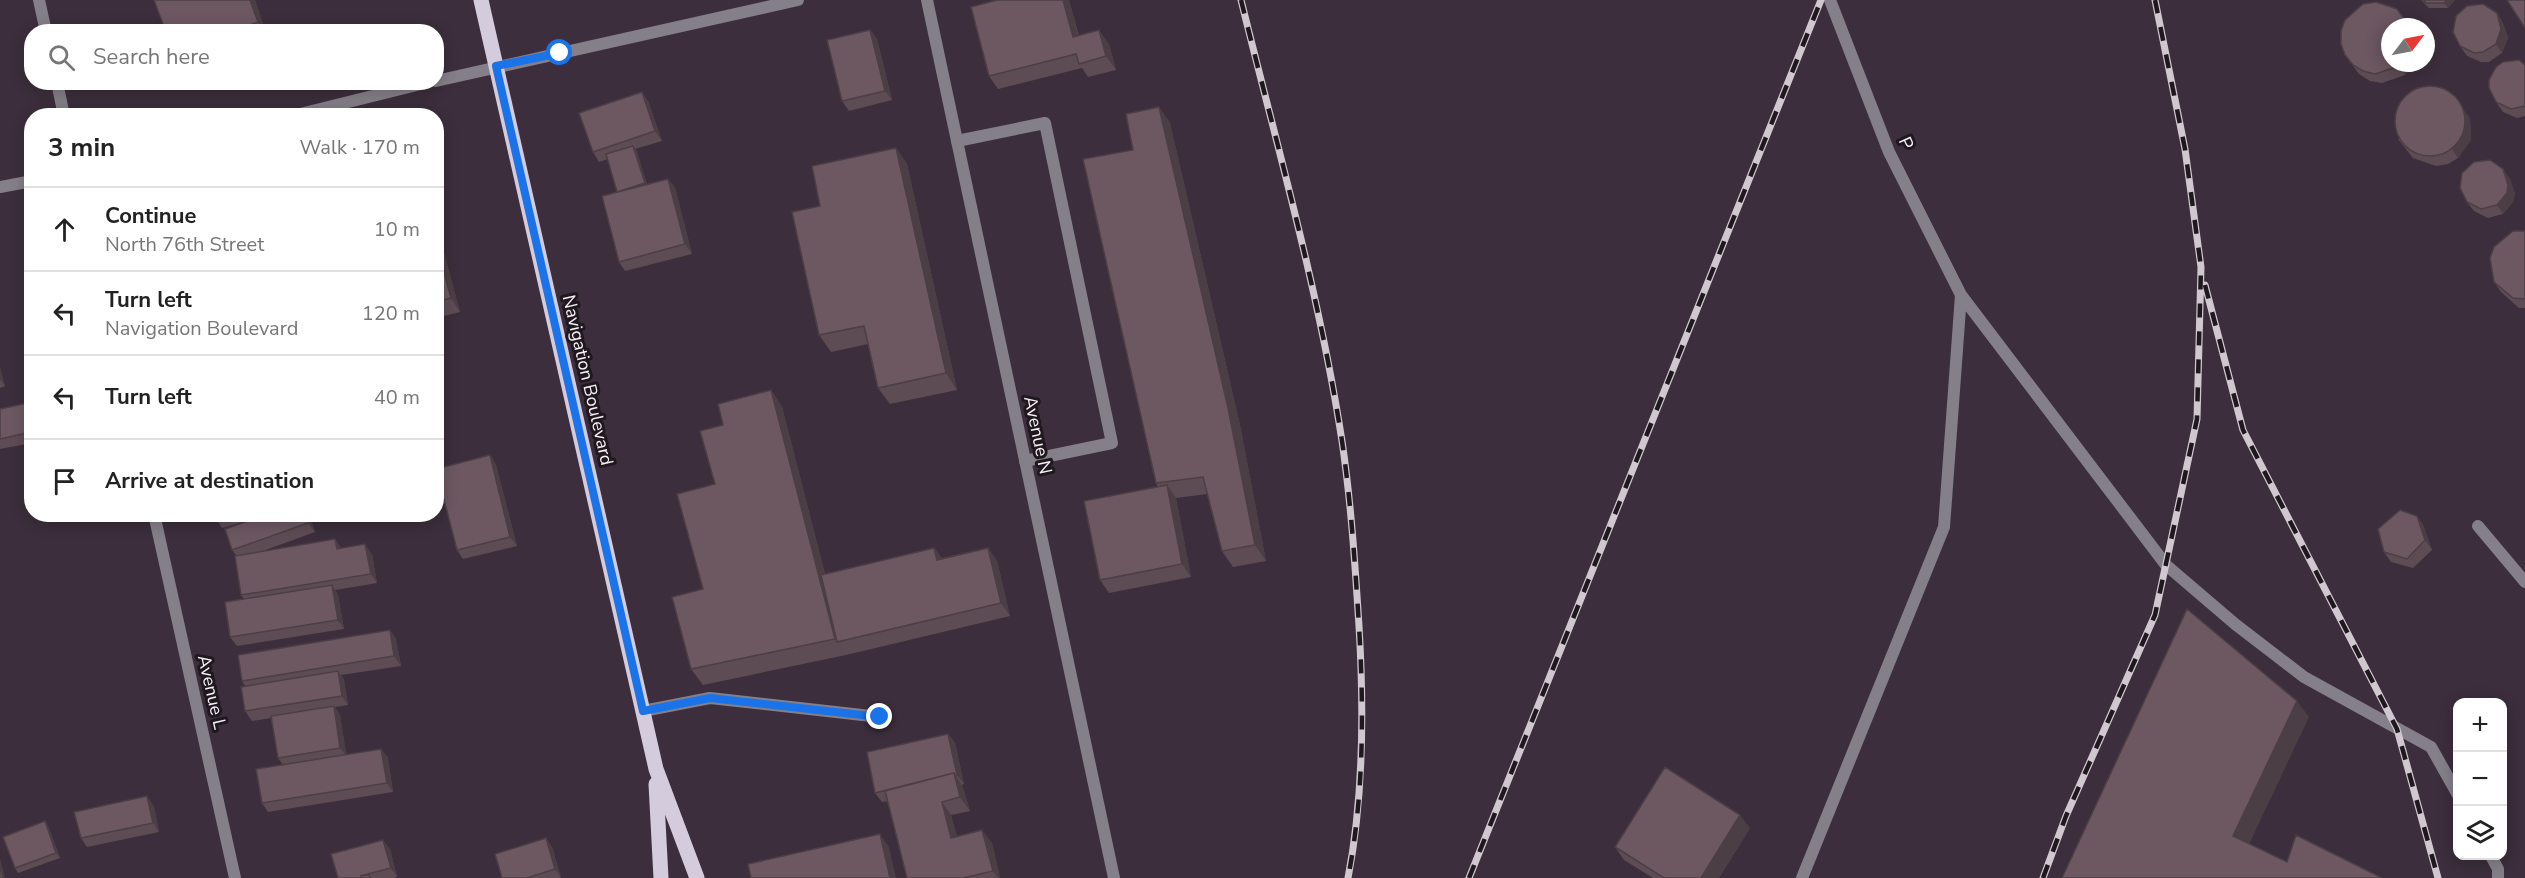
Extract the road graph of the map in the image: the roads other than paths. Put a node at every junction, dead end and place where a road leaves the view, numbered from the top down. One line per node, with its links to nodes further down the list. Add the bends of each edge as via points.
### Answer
1 (39, 0): 6 (street)
2 (481, 0): 7 (main road, Navigation Boulevard)
3 (798, 0): 7 (street)
4 (927, 0): 13 (street, Avenue N)
5 (1830, 0): 16 (street, P, via 1889,152)
6 (44, 24)
7 (496, 66): 8 (street); 21 (main road, Navigation Boulevard)
8 (444, 79)
9 (59, 90): 11 (street)
10 (397, 90): 12 (street)
11 (62, 108)
12 (324, 108)
13 (957, 141): 17 (street, Avenue N); 17 (street, via 1046,123 1112,443)
14 (24, 182): 15 (street)
15 (0, 187)
16 (1960, 295): 24 (street, P, via 2166,565 2304,677 2431,747); 30 (street, via 1944,527)
17 (1025, 461): 29 (street, Avenue N)
18 (156, 522): 26 (street, Avenue L)
19 (2478, 526): 20 (street)
20 (2525, 582)
21 (643, 711): 22 (street, via 710,698); 23 (main road, Navigation Boulevard)
22 (880, 717)
23 (656, 769): 27 (main road, Navigation Boulevard); 28 (main road, Navigation Boulevard)
24 (2453, 788)
25 (2494, 860): 31 (street)
26 (235, 878)
27 (661, 878)
28 (697, 878)
29 (1114, 878)
30 (1802, 878)
31 (2498, 878)

